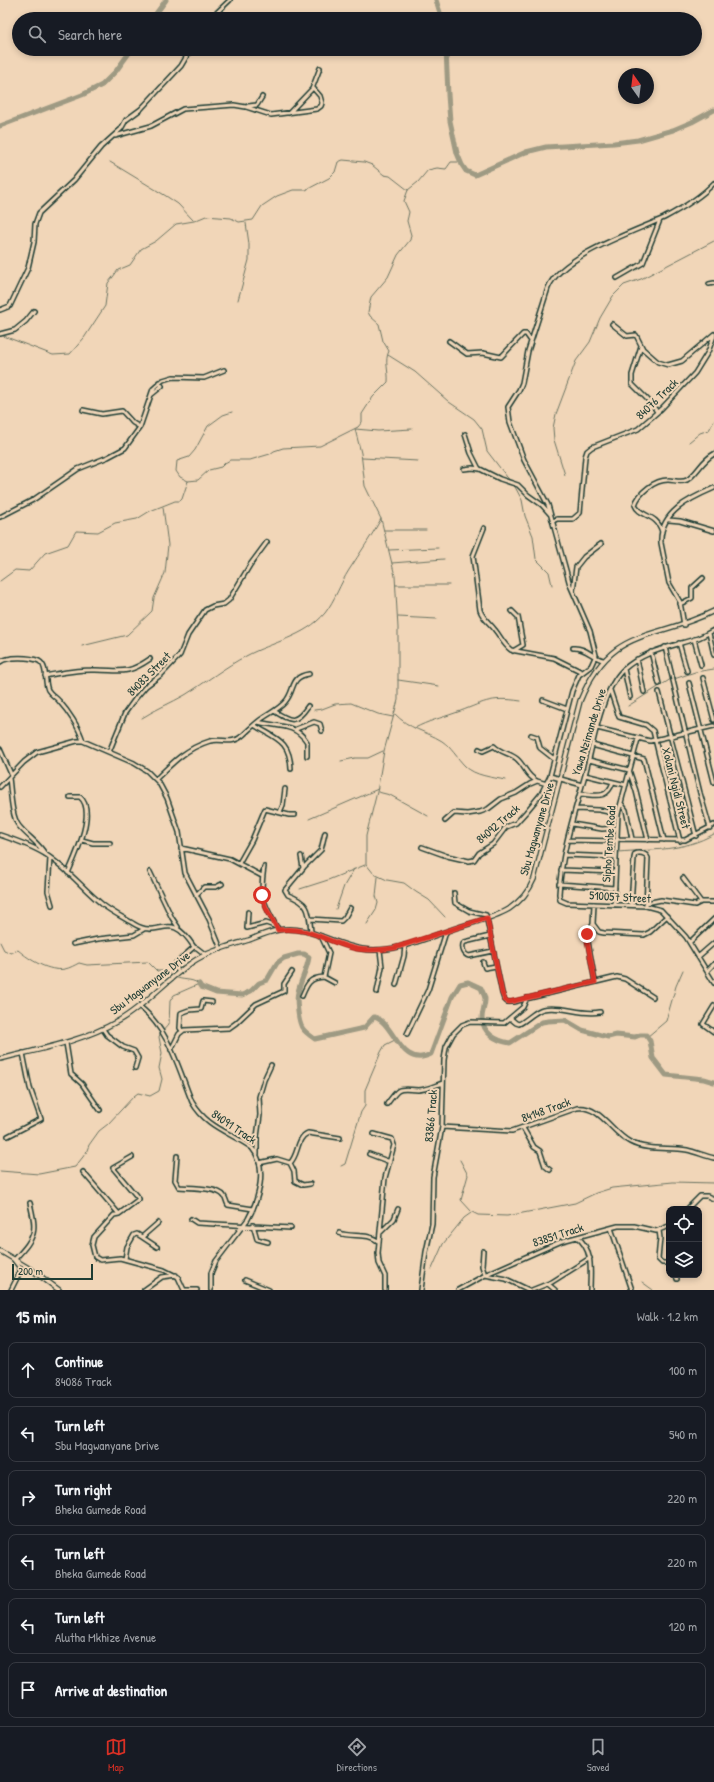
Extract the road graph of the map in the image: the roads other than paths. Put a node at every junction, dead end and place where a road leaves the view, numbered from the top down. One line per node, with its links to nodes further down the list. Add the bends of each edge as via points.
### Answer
1 (230, 0): 2 (street)
2 (217, 12)
3 (187, 56): 9 (street, via 181,66 141,109 126,120)
4 (320, 68): 5 (street)
5 (313, 88): 8 (street); 8 (street, via 320,96 321,106 317,109)
6 (262, 97): 7 (street, via 257,105)
7 (246, 107): 8 (street, via 271,115); 9 (street, via 229,105 183,109 151,126)
8 (289, 113)
9 (114, 136): 15 (street, via 101,147 74,180 39,212 28,268 10,306)
10 (714, 183): 11 (street, via 689,203)
11 (661, 219): 12 (street, via 643,262); 21 (street, via 577,258 559,273 549,285)
12 (617, 278)
13 (714, 283): 14 (street)
14 (709, 284)
15 (0, 310)
16 (34, 311): 18 (street, via 15,330)
17 (612, 324): 23 (street, via 627,336 636,335)
18 (0, 334)
19 (714, 335): 22 (street, 84076 Track); 23 (street, via 682,361 671,365 658,362)
20 (449, 341): 21 (street, via 467,354 483,353 500,357 523,334)
21 (531, 341): 33 (street, via 522,383 508,405 508,412 524,460 544,496)
22 (713, 341): 26 (street, 84076 Track, via 695,373)
23 (641, 346): 26 (street, via 632,375 632,384)
24 (224, 370): 27 (street, via 204,378 169,378 159,382 150,396)
25 (83, 410): 27 (street, via 102,414 122,412)
26 (657, 412): 36 (street, 84076 Track, via 638,429 589,448 585,457 580,513 573,519)
27 (140, 427): 34 (street, via 131,442 121,451 78,469 33,500)
28 (465, 434): 31 (street)
29 (714, 454): 39 (street, via 687,480 665,480 655,483 636,502 638,510 659,523)
30 (464, 469): 31 (street)
31 (479, 469): 33 (street, via 518,484)
32 (714, 488): 35 (street, via 680,506)
33 (551, 515): 36 (street)
34 (0, 517)
35 (668, 520): 38 (street, via 680,521); 39 (street)
36 (552, 521): 43 (street)
37 (484, 528): 54 (street, via 473,556 480,610 503,643)
38 (714, 532)
39 (662, 534): 44 (street, via 661,543 669,583)
40 (267, 542): 96 (street, 84083 Street, via 227,602 205,610 190,632 180,655 159,677 146,686 125,713)
41 (600, 544): 43 (street, via 576,567)
42 (703, 578): 44 (street, via 692,588 692,598)
43 (572, 592): 57 (street, via 590,631)
44 (680, 604): 47 (street)
45 (512, 611): 54 (street, via 518,617 523,645)
46 (714, 611): 47 (main road, Sbu Magwanyane Drive)
47 (684, 625): 60 (main road, Sbu Magwanyane Drive, via 640,636 617,648)
48 (714, 630): 49 (street, Yawa Nzimande Drive)
49 (709, 632): 50 (street, Yawa Nzimande Drive); 56 (street)
50 (694, 639): 51 (street, Yawa Nzimande Drive); 62 (street)
51 (679, 643): 52 (street, Yawa Nzimande Drive); 64 (street)
52 (665, 647): 55 (street, Yawa Nzimande Drive); 87 (street)
53 (573, 648): 57 (street, via 582,649)
54 (513, 651): 65 (street, via 554,658)
55 (651, 652): 59 (street, Yawa Nzimande Drive); 70 (street)
56 (714, 655)
57 (595, 658): 60 (street); 65 (street, 84092 Track, via 591,666)
58 (150, 659): 67 (street, via 126,672 90,670)
59 (637, 659): 63 (street, Yawa Nzimande Drive); 72 (street)
60 (603, 660): 107 (main road, Sbu Magwanyane Drive, via 589,680 580,701)
61 (0, 662): 67 (street, via 12,658 38,661 44,666)
62 (701, 665)
63 (624, 669): 71 (street, Yawa Nzimande Drive); 74 (street)
64 (687, 671)
65 (582, 672): 77 (street, 84092 Track, via 573,687)
66 (309, 674): 78 (street, via 296,680 287,701)
67 (45, 676): 92 (street, via 49,692 63,705)
68 (703, 678): 79 (street)
69 (689, 683): 85 (street)
70 (659, 684)
71 (610, 689): 83 (street, Yawa Nzimande Drive); 91 (street, Xolani Ngidi Street, via 619,717 649,726 653,730)
72 (644, 692)
73 (659, 692): 89 (street)
74 (630, 697)
75 (543, 700): 77 (street)
76 (308, 706): 78 (street, via 295,720 287,719)
77 (567, 709): 99 (street, 84092 Track)
78 (274, 711): 80 (street)
79 (714, 720)
80 (258, 722): 81 (street); 84 (street)
81 (254, 725): 101 (street, via 286,745 290,754); 106 (street, via 236,741 213,740 188,750)
82 (714, 726): 85 (street)
83 (597, 728): 90 (street); 93 (street, Yawa Nzimande Drive)
84 (296, 729): 86 (street, via 314,722 320,724); 97 (street, via 308,743)
85 (701, 729): 87 (street); 110 (street)
86 (322, 731)
87 (686, 733): 89 (street); 127 (street)
88 (531, 735): 99 (street, via 537,737 540,748)
89 (670, 737): 91 (street); 130 (street)
90 (638, 739): 91 (street); 98 (street, Sipho Tembe Road)
91 (655, 740): 137 (street, Xolani Ngidi Street)
92 (83, 741): 96 (street); 104 (street, via 37,752)
93 (592, 745): 98 (street); 100 (street, Yawa Nzimande Drive)
94 (0, 749): 104 (street)
95 (479, 749): 108 (street, via 483,751 494,746 500,752 511,755 518,760 528,776)
96 (109, 752): 106 (street, via 141,767)
97 (306, 756)
98 (634, 756): 102 (street, Sipho Tembe Road); 136 (street, via 645,761)
99 (554, 759): 105 (street, 84092 Track)
100 (589, 760): 102 (street); 103 (street, Yawa Nzimande Drive)
101 (291, 769)
102 (629, 770): 113 (street, Sipho Tembe Road); 135 (street)
103 (585, 775): 109 (street); 112 (street, Yawa Nzimande Drive)
104 (10, 776): 114 (street); 141 (street, via 17,823)
105 (550, 776): 107 (street); 111 (street, 84092 Track)
106 (156, 779): 140 (street, via 175,819)
107 (561, 779): 112 (street); 171 (main road, Sbu Magwanyane Drive, via 532,885 523,898 513,906)
108 (537, 781): 111 (street); 123 (street, via 484,810 467,814 454,813)
109 (613, 782): 113 (street); 116 (street, via 606,795)
110 (714, 782)
111 (547, 784): 139 (street, 84092 Track, via 532,806 506,827 493,844 472,861 445,856)
112 (582, 785): 116 (street, Yawa Nzimande Drive)
113 (626, 785): 118 (street, Sipho Tembe Road)
114 (0, 787)
115 (285, 789): 120 (street)
116 (580, 794): 119 (street, Yawa Nzimande Drive)
117 (70, 797): 132 (street, via 80,797 84,801 85,823)
118 (621, 803): 121 (street, Sipho Tembe Road); 131 (street, via 626,810)
119 (576, 809): 121 (street); 124 (street, Yawa Nzimande Drive)
120 (280, 812): 122 (street); 146 (street, via 269,808 264,810)
121 (618, 814): 126 (street, Sipho Tembe Road)
122 (296, 815)
123 (445, 822)
124 (572, 824): 126 (street, via 602,829); 133 (street, Yawa Nzimande Drive)
125 (714, 825): 127 (street)
126 (617, 828): 134 (street, Sipho Tembe Road)
127 (710, 828): 130 (street)
128 (325, 833): 148 (street, via 322,850)
129 (0, 836): 141 (street)
130 (696, 836): 137 (street)
131 (632, 839): 134 (street); 135 (street)
132 (82, 840): 138 (street); 152 (street)
133 (568, 840): 134 (street); 142 (street, Yawa Nzimande Drive)
134 (616, 840): 144 (street, Sipho Tembe Road)
135 (648, 840): 136 (street)
136 (664, 840): 137 (street)
137 (680, 841)
138 (110, 843)
139 (422, 847)
140 (181, 848): 146 (street); 159 (street, via 185,873)
141 (45, 854): 145 (street)
142 (564, 855): 144 (street); 149 (street, Yawa Nzimande Drive)
143 (301, 856): 148 (street)
144 (616, 857): 151 (street, Sipho Tembe Road)
145 (50, 858): 152 (street); 165 (street, via 48,891)
146 (239, 863): 153 (street)
147 (264, 867): 153 (street)
148 (302, 869): 172 (street, via 285,892 305,903)
149 (561, 870): 151 (street); 156 (street, Yawa Nzimande Drive)
150 (150, 872): 177 (street)
151 (615, 872): 157 (street, Sipho Tembe Road)
152 (68, 873): 175 (street, via 106,907)
153 (262, 876): 176 (street, via 262,897)
154 (683, 878): 161 (street)
155 (222, 884): 159 (street, via 204,887)
156 (559, 884): 157 (street); 160 (street, Yawa Nzimande Drive)
157 (615, 888): 166 (street, Sipho Tembe Road)
158 (454, 893): 171 (street, via 457,904 472,913 484,913)
159 (196, 895): 187 (street)
160 (560, 900): 163 (street, 510057 Street, via 567,903)
161 (701, 902): 162 (street); 164 (street, via 695,905 661,900)
162 (714, 902)
163 (594, 904): 166 (street, 510057 Street); 174 (street)
164 (646, 904): 167 (street, 510057 Street); 167 (street, via 648,857 636,854); 170 (street, 510057 Street, via 658,908)
165 (52, 905)
166 (614, 905): 167 (street, 510057 Street)
167 (631, 905)
168 (350, 908): 172 (street, via 341,920)
169 (248, 912): 176 (street, via 247,928 266,924)
170 (667, 916): 174 (street, via 650,932 644,934 604,933 599,932); 182 (street, 510057 Street)
171 (487, 918): 179 (main road, Sbu Magwanyane Drive); 181 (street)
172 (310, 919): 178 (street)
173 (714, 919): 182 (street)
174 (593, 924): 199 (street, via 587,936)
175 (144, 928): 177 (street, via 167,926); 184 (street, via 134,935)
176 (277, 928): 178 (main road, Sbu Magwanyane Drive); 187 (main road, Sbu Magwanyane Drive)
177 (178, 929): 186 (street)
178 (311, 932): 180 (main road, Sbu Magwanyane Drive)
179 (446, 932): 185 (main road, Sbu Magwanyane Drive); 215 (street, via 428,990)
180 (321, 936): 188 (main road, Sbu Magwanyane Drive, via 356,948); 198 (street, via 328,953)
181 (490, 936): 189 (street); 189 (street, via 465,942 463,950 469,956)
182 (690, 942): 191 (street, 510057 Street)
183 (714, 943): 191 (street)
184 (73, 944)
185 (405, 945): 188 (main road, Sbu Magwanyane Drive); 202 (street)
186 (194, 948): 190 (street, via 199,948); 197 (street, via 176,963)
187 (221, 949): 190 (main road, Sbu Magwanyane Drive)
188 (380, 950): 203 (street, via 382,967)
189 (493, 951): 194 (street)
190 (206, 955): 197 (main road, Sbu Magwanyane Drive)
191 (699, 956): 195 (street, 510057 Street)
192 (483, 962): 194 (street, via 485,968)
193 (714, 964): 195 (street)
194 (496, 966): 206 (street, via 505,1000 509,1002)
195 (707, 971): 201 (street, 510057 Street)
196 (292, 972): 213 (street, via 284,984 284,991 256,1004 232,1026)
197 (178, 973): 209 (main road, Sbu Magwanyane Drive)
198 (324, 977): 200 (street); 204 (street, via 309,981)
199 (595, 982): 205 (street, via 620,976); 206 (street)
200 (335, 983)
201 (714, 983)
202 (396, 985)
203 (377, 992)
204 (302, 996)
205 (653, 997)
206 (527, 998): 211 (street, 83866 Track, via 524,1007)
207 (212, 1002): 213 (street, via 203,1001 201,1009 181,1013)
208 (714, 1006): 214 (street, via 703,1024)
209 (140, 1007): 212 (main road, Sbu Magwanyane Drive); 217 (street, 84091 Track, via 151,1016)
210 (600, 1012): 211 (street, via 587,1014 566,1009 546,1009 519,1024)
211 (510, 1018): 222 (street, 83866 Track, via 501,1023 464,1023 453,1034 445,1051)
212 (103, 1029): 216 (main road, Sbu Magwanyane Drive); 221 (street, via 123,1047 134,1051 138,1058)
213 (182, 1030): 217 (street)
214 (714, 1032)
215 (407, 1034)
216 (66, 1043): 218 (main road, Sbu Magwanyane Drive); 224 (street, via 72,1076 82,1084)
217 (171, 1050): 230 (street, 84091 Track, via 192,1102 203,1117 250,1147)
218 (23, 1053): 219 (main road, Sbu Magwanyane Drive); 228 (street, via 30,1088 41,1119)
219 (0, 1059)
220 (271, 1065): 230 (street, via 259,1097 260,1118)
221 (136, 1068)
222 (443, 1083): 223 (street, via 425,1089 400,1089); 225 (street, 83866 Track)
223 (387, 1104)
224 (100, 1110)
225 (442, 1127): 226 (street, 84148 Track, via 506,1131); 281 (street, 83866 Track, via 433,1174 432,1224)
226 (523, 1128): 234 (street, 84148 Track, via 577,1108 584,1108 594,1112 635,1144 688,1150); 238 (street, via 534,1148 540,1152 545,1166)
227 (374, 1134): 235 (street, via 393,1140)
228 (8, 1136)
229 (340, 1138): 237 (street, via 313,1132 306,1133)
230 (256, 1154): 236 (street, 84091 Track)
231 (369, 1154): 235 (street)
232 (177, 1156): 244 (street, via 175,1180 179,1187 220,1193 228,1205)
233 (132, 1157): 246 (street, via 113,1168 140,1199)
234 (714, 1158)
235 (390, 1162): 255 (street, via 385,1178)
236 (259, 1163): 237 (street, via 277,1159); 244 (street, 84091 Track, via 260,1184)
237 (290, 1163): 240 (street, via 295,1180 302,1185)
238 (550, 1170)
239 (83, 1172): 246 (street)
240 (310, 1184)
241 (714, 1199): 243 (street, via 700,1196)
242 (30, 1203): 265 (street, via 35,1230 24,1250)
243 (690, 1206)
244 (253, 1209): 249 (street, 84091 Track)
245 (398, 1209): 255 (street, via 394,1219)
246 (119, 1214): 266 (street, via 112,1216 94,1237 92,1245 95,1257 100,1260)
247 (191, 1219): 249 (street, via 197,1223)
248 (158, 1223): 257 (street)
249 (244, 1225): 250 (street); 278 (street, 84091 Track, via 214,1266)
250 (253, 1225): 252 (street); 259 (street, via 257,1239)
251 (666, 1227): 254 (street, 83851 Track)
252 (291, 1228)
253 (611, 1228): 254 (street, 83851 Track, via 634,1226); 258 (street, 83851 Track); 287 (street)
254 (659, 1230): 267 (street, via 658,1259)
255 (381, 1232): 260 (street)
256 (339, 1233): 260 (street, via 371,1237)
257 (142, 1237): 261 (street); 266 (street, via 136,1234 133,1236 127,1247)
258 (577, 1237): 264 (street, via 584,1244); 268 (street, 83851 Track, via 534,1252)
259 (268, 1242)
260 (379, 1242): 280 (street, via 378,1259 385,1276)
261 (157, 1247)
262 (0, 1251): 265 (main road)
263 (482, 1251): 268 (street)
264 (590, 1258): 271 (street); 286 (street)
265 (14, 1259): 273 (street, via 20,1272); 274 (main road)
266 (125, 1259): 269 (street)
267 (666, 1263)
268 (485, 1275): 272 (street, via 506,1279); 282 (street, 83851 Track)
269 (177, 1276): 275 (street, via 162,1277); 276 (street)
270 (245, 1280): 279 (street)
271 (547, 1284): 284 (street); 285 (street)
272 (528, 1289): 283 (street)
273 (11, 1290)
274 (59, 1290)
275 (144, 1290)
276 (184, 1290): 277 (street)
277 (197, 1290)
278 (210, 1290)
279 (269, 1290)
280 (385, 1290)
281 (421, 1290)
282 (458, 1290)
283 (522, 1290)
284 (532, 1290)
285 (555, 1290)
286 (590, 1290)
287 (632, 1290)

